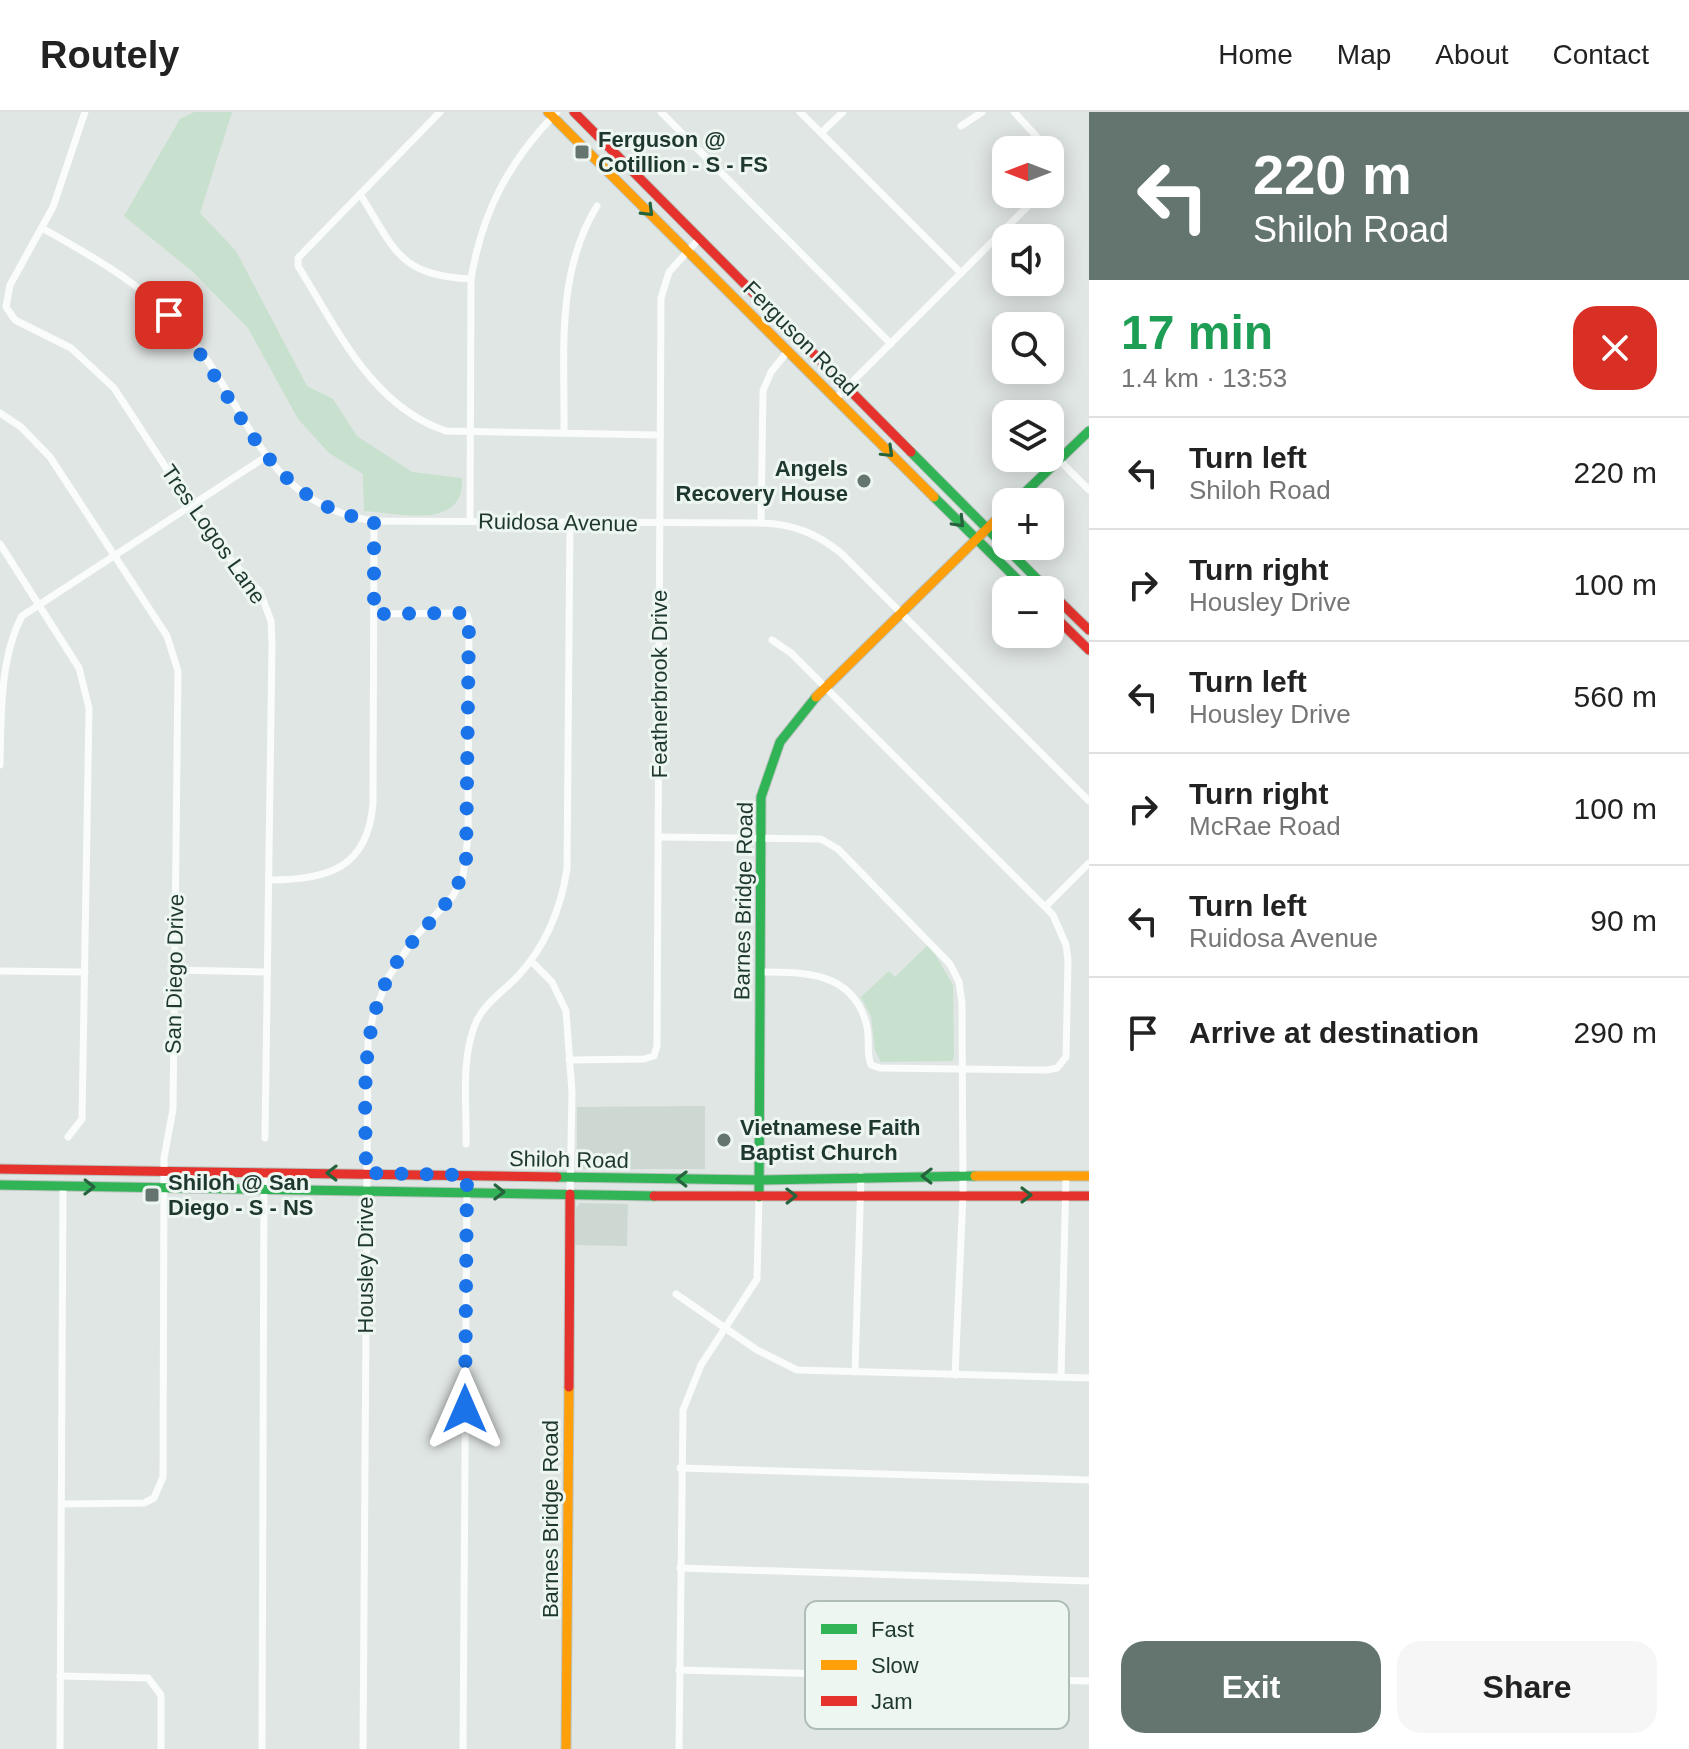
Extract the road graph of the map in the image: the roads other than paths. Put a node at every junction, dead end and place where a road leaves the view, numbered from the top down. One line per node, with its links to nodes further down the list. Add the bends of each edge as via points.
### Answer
1 (85, 112): 16 (street, Tres Logos Lane)
2 (440, 112): 13 (street)
3 (574, 112): 17 (main road, Ferguson Road)
4 (661, 112): 21 (street)
5 (800, 112): 11 (street)
6 (843, 112): 11 (street)
7 (982, 112): 10 (street)
8 (1014, 112): 12 (street)
9 (552, 114): 18 (main road, Ferguson Road, one-way to 18); 20 (street, via 494,195)
10 (961, 126)
11 (821, 133): 19 (street)
12 (1037, 136)
13 (360, 194): 20 (street, via 414,269); 27 (street, via 301,252 298,266 379,389 426,425)
14 (597, 206): 28 (street, via 574,249 567,280)
15 (1026, 208): 19 (street)
16 (42, 228): 31 (street, Ruidosa Avenue, via 151,295 206,358); 36 (street, Tres Logos Lane, via 10,285 10,314 71,348 114,388)
17 (699, 239): 18 (street, Featherbrook Drive); 23 (main road, Ferguson Road)
18 (688, 250): 22 (main road, Ferguson Road); 29 (street, Featherbrook Drive, via 662,289)
19 (961, 273): 21 (street)
20 (471, 279): 27 (street)
21 (891, 344): 23 (street)
22 (788, 351): 24 (main road, Ferguson Road); 41 (street, via 763,391)
23 (846, 388): 24 (street); 43 (main road, Ferguson Road)
24 (836, 398): 44 (main road, Ferguson Road, one-way to 44)
25 (0, 413): 46 (street, San Diego Drive, via 50,457)
26 (1089, 431): 30 (main road)
27 (470, 432): 28 (street); 38 (street)
28 (564, 433): 29 (street)
29 (660, 435): 40 (street, Featherbrook Drive)
30 (1064, 455)
31 (267, 456): 36 (street); 37 (street, Ruidosa Avenue, via 282,477 320,506)
32 (1064, 465): 35 (street)
33 (1046, 472): 34 (main road)
34 (1030, 488)
35 (1089, 490)
36 (190, 505): 46 (street); 63 (street, Tres Logos Lane, via 213,540 260,592 271,621)
37 (374, 521): 38 (street, Ruidosa Avenue); 52 (street)
38 (470, 521): 39 (street, Ruidosa Avenue)
39 (570, 521): 40 (street, Ruidosa Avenue); 65 (street, via 568,858 559,908)
40 (660, 523): 41 (street, Ruidosa Avenue); 60 (street, Featherbrook Drive)
41 (761, 523): 51 (street, Ruidosa Avenue, via 794,526 825,541)
42 (992, 524): 43 (main road, Barnes Bridge Road)
43 (987, 529): 44 (main road, Barnes Bridge Road); 48 (main road, Ferguson Road)
44 (977, 539): 47 (main road, Ferguson Road); 51 (main road, Barnes Bridge Road)
45 (0, 544): 49 (street)
46 (114, 556): 49 (street); 66 (street, San Diego Drive, via 167,636 178,671)
47 (1014, 576)
48 (1034, 576)
49 (36, 604): 58 (street, via 12,628 1,663); 68 (street, via 79,668 89,708)
50 (1064, 606): 54 (main road, Ferguson Road)
51 (900, 612): 57 (main road, Barnes Bridge Road); 59 (street, Ruidosa Avenue)
52 (374, 614): 63 (street, via 373,803 368,833 354,855 332,872); 79 (street, Housley Drive, via 467,615 468,837 459,887 398,961 373,1016)
53 (1064, 626): 56 (main road)
54 (1089, 630)
55 (772, 640): 57 (street)
56 (1089, 650)
57 (825, 687): 61 (main road, Barnes Bridge Road, via 784,732 772,756 762,789); 64 (street)
58 (0, 765)
59 (1089, 801)
60 (658, 837): 61 (street); 71 (street, Featherbrook Drive, via 654,1056)
61 (760, 838): 70 (main road, Barnes Bridge Road); 72 (street, via 812,838 832,844 940,950 959,982)
62 (1089, 863): 64 (street)
63 (269, 880): 69 (street, Tres Logos Lane)
64 (1046, 906): 72 (street, via 1060,927 1068,960 1066,1057 1057,1068)
65 (531, 961): 71 (street, via 561,996); 75 (street, via 485,1008 474,1031)
66 (174, 970): 69 (street); 77 (street, San Diego Drive, via 173,1109)
67 (0, 971): 68 (street)
68 (85, 972): 73 (street, via 82,1119)
69 (267, 972): 74 (street, Tres Logos Lane)
70 (760, 972): 72 (street, via 809,972 844,987 867,1024 871,1065); 86 (main road, Barnes Bridge Road)
71 (569, 1060): 85 (street)
72 (962, 1071): 84 (street)
73 (68, 1137)
74 (265, 1138)
75 (466, 1144)
76 (0, 1169): 77 (main road, Shiloh Road)
77 (164, 1171): 78 (main road, Shiloh Road); 89 (street, San Diego Drive)
78 (264, 1172): 79 (main road, Shiloh Road, one-way to 78); 90 (street)
79 (366, 1173): 80 (main road, Shiloh Road); 91 (street, Housley Drive)
80 (467, 1175): 85 (main road, Shiloh Road); 92 (street)
81 (861, 1176): 84 (main road, Shiloh Road, one-way to 81); 86 (main road, Shiloh Road); 95 (street)
82 (1066, 1176): 83 (main road, Shiloh Road); 84 (main road, Shiloh Road); 96 (street)
83 (1089, 1176)
84 (963, 1177): 94 (street)
85 (571, 1178): 86 (main road, Shiloh Road, one-way to 85); 93 (street)
86 (759, 1180): 98 (main road, Barnes Bridge Road)
87 (0, 1185): 88 (main road, Shiloh Road)
88 (63, 1186): 89 (main road, Shiloh Road, one-way to 89); 107 (street)
89 (164, 1188): 90 (main road, Shiloh Road); 107 (street, San Diego Drive, via 161,1488 144,1503)
90 (264, 1188): 91 (main road, Shiloh Road); 117 (street)
91 (365, 1190): 92 (main road, Shiloh Road); 118 (street, Housley Drive)
92 (467, 1192): 93 (main road, Shiloh Road, one-way to 93); 119 (street)
93 (570, 1194): 98 (main road, Shiloh Road); 120 (main road, Barnes Bridge Road)
94 (963, 1195): 95 (main road, Shiloh Road); 96 (main road, Shiloh Road, one-way to 96); 102 (street)
95 (860, 1196): 98 (main road, Shiloh Road, one-way to 95); 101 (street)
96 (1065, 1196): 97 (main road, Shiloh Road); 103 (street)
97 (1089, 1196)
98 (759, 1197): 100 (street, via 757,1279)
99 (676, 1294): 100 (street)
100 (726, 1330): 101 (street, via 797,1370); 105 (street, via 691,1386)
101 (855, 1372): 102 (street)
102 (955, 1375): 103 (street)
103 (1061, 1377): 104 (street)
104 (1089, 1378)
105 (680, 1468): 106 (street); 108 (street)
106 (1089, 1480)
107 (62, 1504): 112 (street)
108 (680, 1568): 109 (street); 110 (street)
109 (1089, 1581)
110 (679, 1670): 111 (street); 121 (street)
111 (805, 1673)
112 (60, 1676): 115 (street); 116 (street, via 148,1678 161,1695)
113 (1069, 1680): 114 (street)
114 (1089, 1681)
115 (60, 1749)
116 (161, 1749)
117 (262, 1749)
118 (363, 1749)
119 (463, 1749)
120 (566, 1749)
121 (679, 1749)

